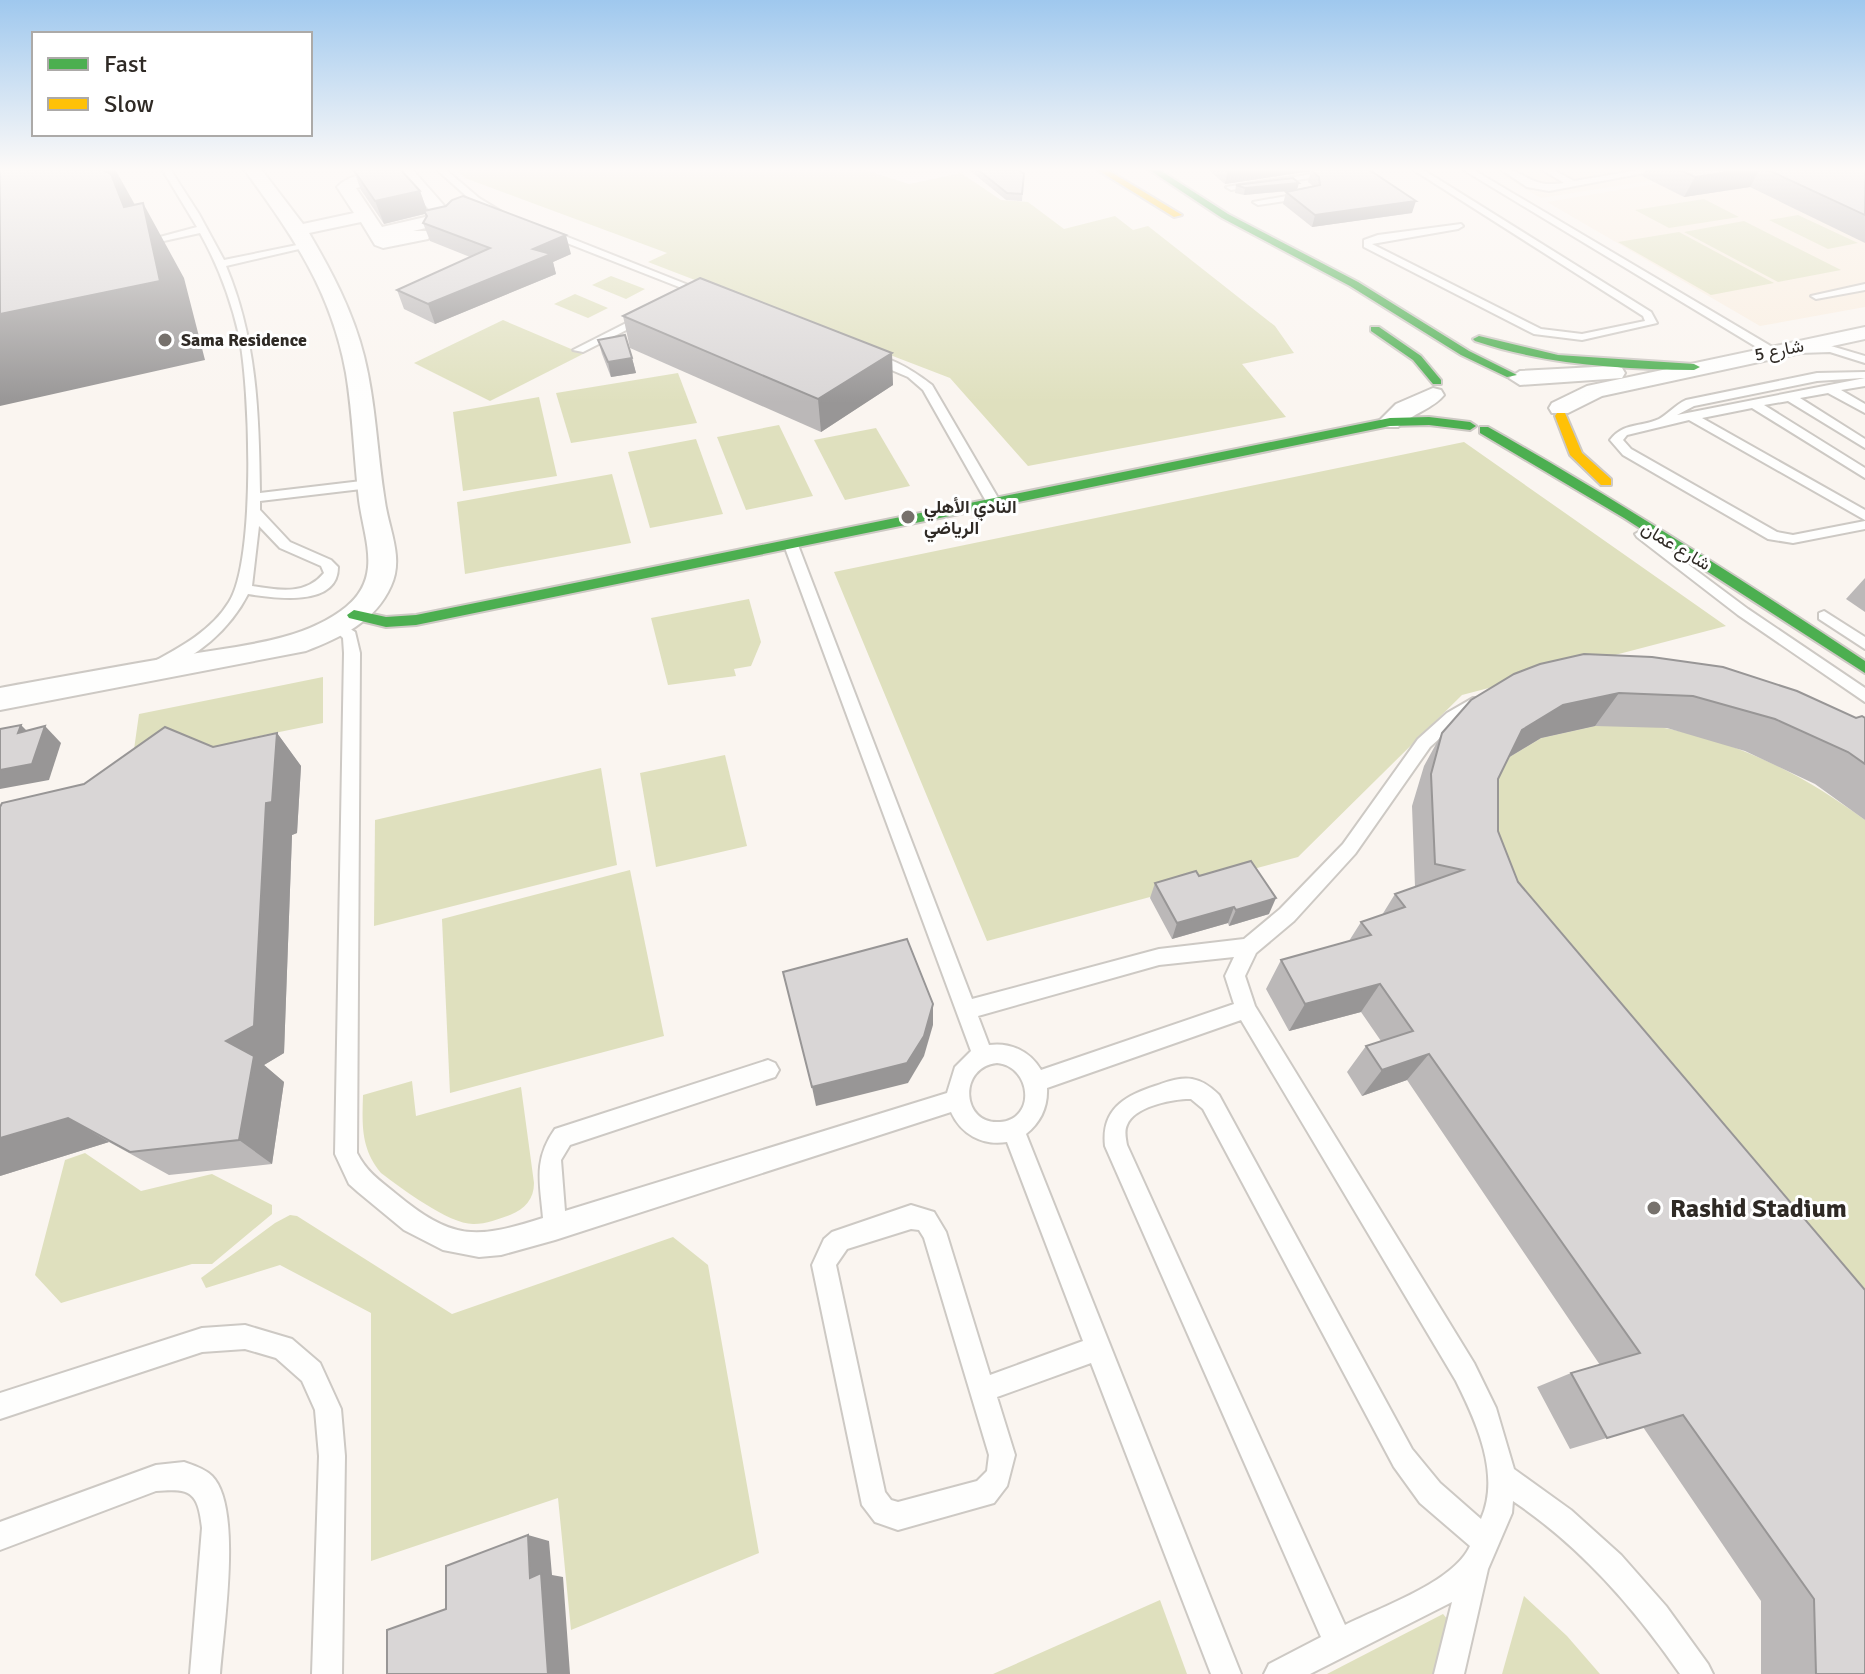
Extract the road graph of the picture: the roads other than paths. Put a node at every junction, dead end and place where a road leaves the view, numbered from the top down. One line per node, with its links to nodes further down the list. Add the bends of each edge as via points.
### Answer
1 (212, 247): 9 (lane)
2 (274, 247): 9 (lane)
3 (307, 247): 40 (street, via 349,340)
4 (587, 247): 12 (lane)
5 (1284, 247): 10 (street)
6 (1371, 247): 7 (lane, via 1527,329 1592,336 1652,323 1647,314)
7 (1541, 247)
8 (1596, 247): 21 (lane)
9 (221, 264): 42 (lane, via 249,364)
10 (1354, 284): 23 (street, via 1527,355 1581,363); 25 (street, via 1449,344)
11 (1865, 287): 14 (lane)
12 (697, 290): 13 (lane); 15 (lane)
13 (712, 296)
14 (1816, 296)
15 (684, 297)
16 (658, 310): 19 (lane)
17 (1358, 319): 27 (street, via 1403,346)
18 (1859, 339): 21 (street, شارع 5)
19 (579, 350)
20 (857, 352): 41 (lane, via 912,375 928,388)
21 (1772, 352): 22 (lane, via 1831,349); 23 (street, شارع 5)
22 (1865, 360)
23 (1694, 367): 25 (street, شارع 5); 33 (street, شارع 5, via 1595,391)
24 (1865, 375): 34 (lane, via 1817,377 1690,403)
25 (1515, 376): 27 (street, via 1460,372); 33 (street, via 1551,395)
26 (1865, 382): 28 (lane)
27 (1435, 388): 35 (street); 36 (street, via 1445,411)
28 (1832, 390): 29 (lane); 31 (lane)
29 (1790, 397): 30 (lane); 38 (lane)
30 (1754, 404): 32 (lane); 39 (lane)
31 (1865, 409)
32 (1690, 416): 34 (lane); 43 (lane)
33 (1556, 418): 49 (street, شارع عمان, via 1578,462)
34 (1666, 421): 46 (lane, via 1619,434 1618,444 1773,536 1793,539)
35 (1390, 422): 36 (street); 41 (street)
36 (1477, 428): 37 (street); 44 (street, شارع عمان)
37 (1527, 434)
38 (1865, 444)
39 (1865, 474)
40 (369, 476): 42 (lane); 45 (street)
41 (994, 503): 47 (street)
42 (254, 505): 48 (lane); 48 (lane, via 285,545 326,563 331,574 318,587 295,595)
43 (1865, 516)
44 (1627, 517): 54 (street, شارع عمان); 57 (lane, via 1661,552)
45 (375, 522): 50 (street, via 383,575 370,600); 53 (street, via 365,576 336,609 287,635)
46 (1865, 525)
47 (791, 545): 50 (street, via 416,620); 61 (lane)
48 (244, 589): 55 (lane, via 202,639)
49 (1811, 609): 51 (street, شارع عمان); 52 (lane)
50 (346, 620): 53 (street, via 296,644); 67 (lane, via 352,653 346,1154 357,1176 444,1242 481,1247)
51 (1865, 638)
52 (1865, 644)
53 (191, 663): 55 (street)
54 (1865, 668)
55 (151, 670): 58 (street)
56 (1500, 693): 59 (lane, via 1453,717 1424,743 1349,849)
57 (1865, 696)
58 (0, 699)
59 (1249, 947): 60 (lane, via 1235,976); 61 (lane, via 1159,957)
60 (1246, 1009): 64 (lane); 71 (lane, via 1465,1372 1483,1408)
61 (966, 1010): 62 (lane)
62 (983, 1056): 64 (lane, via 1015,1059); 65 (lane, via 961,1073)
63 (768, 1070): 67 (lane, via 563,1137 550,1160)
64 (1036, 1082): 66 (lane, via 1038,1101 1030,1118)
65 (956, 1100): 66 (lane, via 977,1127); 67 (lane)
66 (1013, 1130): 68 (lane)
67 (555, 1228)
68 (1097, 1348): 69 (lane); 78 (lane)
69 (983, 1390): 69 (lane, via 926,1220 911,1217 832,1247 824,1275 872,1495 887,1515 984,1493 995,1484 1002,1455)
70 (0, 1406): 77 (lane, via 202,1340 245,1337 283,1348 311,1372 328,1409 332,1456)
71 (1503, 1478): 73 (lane); 81 (lane, via 1585,1537 1628,1582)
72 (0, 1536): 76 (lane, via 156,1478 184,1475 202,1485 213,1503 216,1528)
73 (1487, 1542): 74 (lane); 75 (lane, via 1430,1493 1403,1458 1211,1102 1196,1090 1178,1089 1124,1108 1115,1125 1116,1146)
74 (1474, 1569): 75 (lane, via 1448,1589); 80 (lane)
75 (1339, 1645): 79 (lane)
76 (205, 1674)
77 (327, 1674)
78 (1226, 1674)
79 (1279, 1674)
80 (1449, 1674)
81 (1698, 1674)

